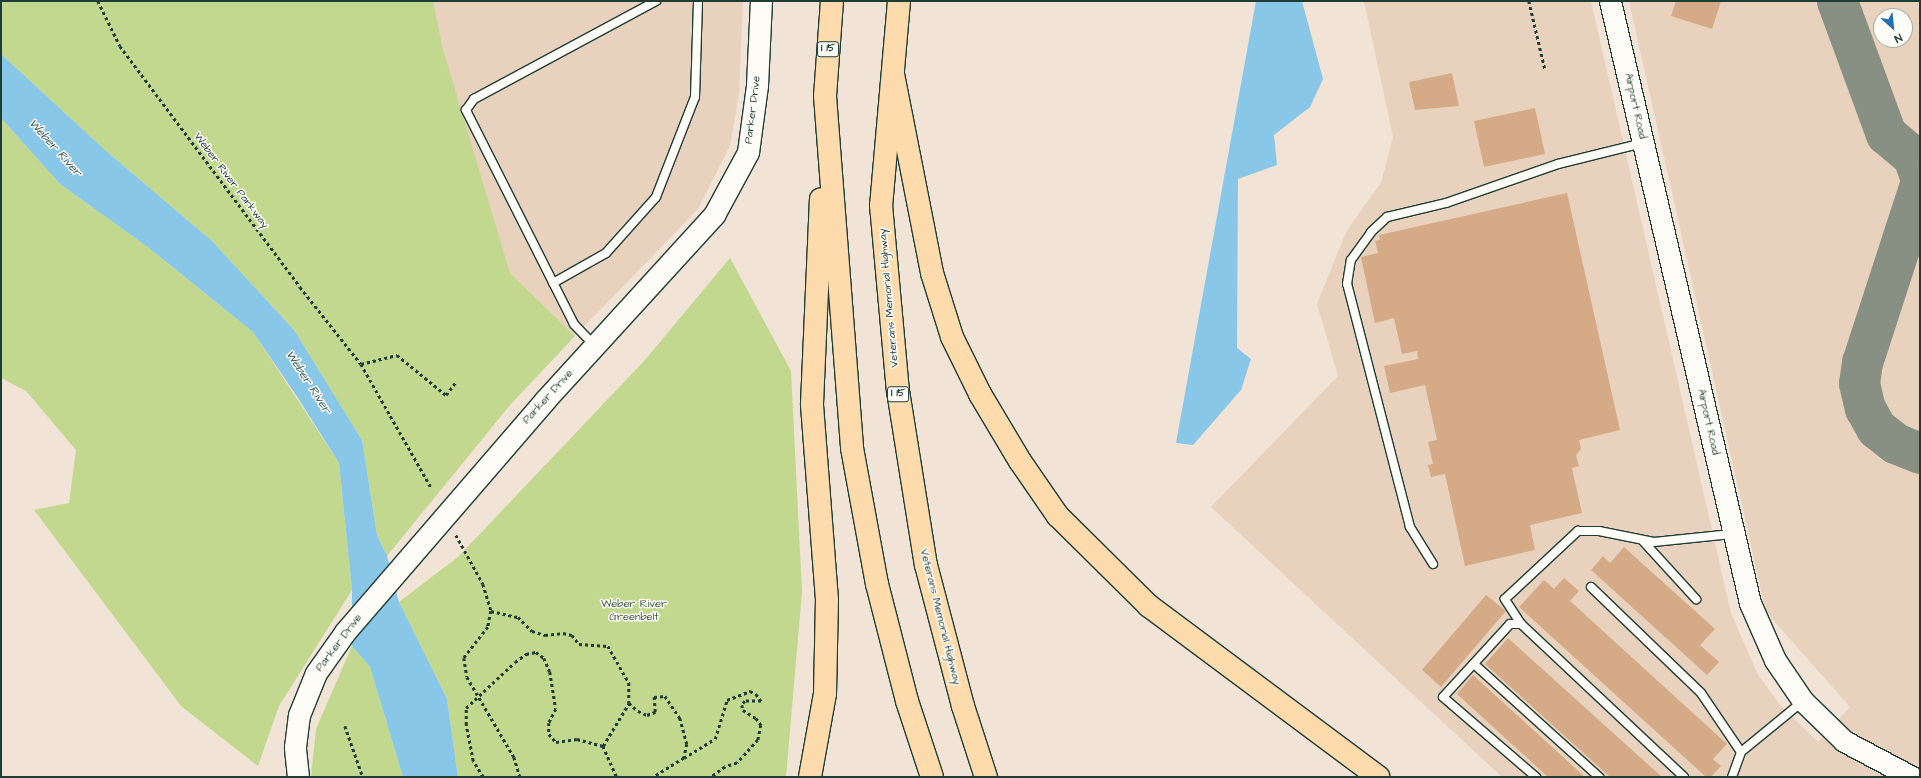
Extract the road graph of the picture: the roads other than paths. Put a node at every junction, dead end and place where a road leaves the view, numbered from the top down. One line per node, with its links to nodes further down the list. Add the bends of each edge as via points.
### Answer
1 (656, 1): 10 (lane, via 468,103 467,116)
2 (698, 1): 10 (lane, via 695,97 656,197 606,253)
3 (761, 1): 11 (street, Parker Drive, via 757,85 748,152 714,215)
4 (832, 1): 8 (highway, I 15)
5 (899, 1): 7 (highway, Veterans Memorial Highway / I 15)
6 (1610, 1): 9 (street, Airport Road)
7 (893, 74): 24 (highway, Veterans Memorial Highway / I 15, via 881,205 898,391 926,564 963,706); 25 (highway, via 932,273 952,338 980,394 1020,462 1058,516 1149,606)
8 (825, 96): 22 (highway, via 812,404 827,600 826,678 818,741); 23 (highway, I 15, via 852,448 877,584 907,701)
9 (1644, 143): 12 (street, Airport Road); 14 (lane, via 1558,164 1481,188 1446,203 1387,217 1371,232 1351,260 1347,284 1410,527)
10 (553, 283): 11 (lane, via 574,324)
11 (594, 346): 21 (street, Parker Drive, via 345,632 316,673 299,715 295,747)
12 (1732, 534): 13 (lane); 19 (street, Airport Road, via 1750,603 1775,660)
13 (1643, 541): 16 (lane); 17 (lane, via 1599,531 1578,531 1505,599)
14 (1433, 564)
15 (1591, 587): 20 (lane, via 1701,693)
16 (1696, 599)
17 (1521, 624): 18 (lane, via 1510,624); 28 (lane)
18 (1474, 664): 26 (lane, via 1444,697); 27 (lane)
19 (1803, 701): 20 (lane); 30 (street, Airport Road, via 1844,741)
20 (1741, 752): 29 (lane)
21 (298, 777)
22 (810, 777)
23 (932, 777)
24 (986, 777)
25 (1378, 777)
26 (1536, 777)
27 (1599, 777)
28 (1684, 777)
29 (1732, 777)
30 (1912, 777)

